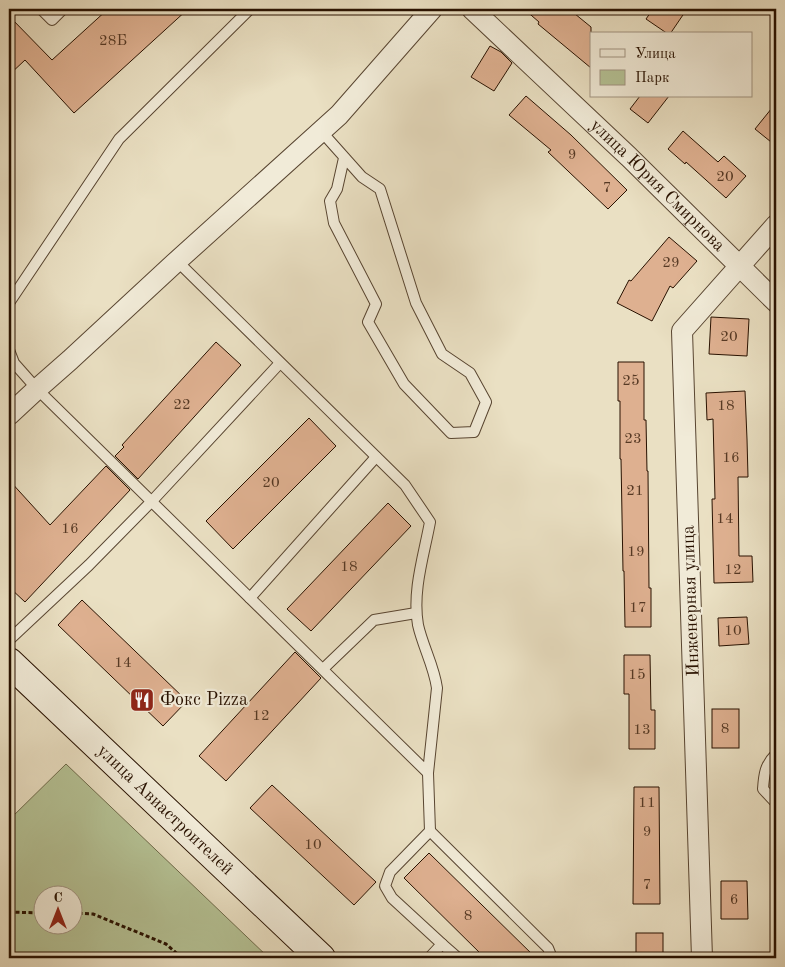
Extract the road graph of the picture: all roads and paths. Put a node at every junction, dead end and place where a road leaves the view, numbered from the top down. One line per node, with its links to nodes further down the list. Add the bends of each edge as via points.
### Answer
1 (41, 9): 2 (lane, via 52,20)
2 (63, 9)
3 (250, 9): 12 (lane, via 119,139)
4 (432, 9): 6 (street, via 339,115)
5 (472, 9): 10 (street, улица Юрия Смирнова)
6 (321, 131): 7 (lane); 9 (street)
7 (344, 158): 7 (lane, via 362,178 380,189 416,302 442,354 470,373 486,402 474,432 451,433 404,384 368,322 376,304 334,223 330,201 337,189)
8 (776, 225): 10 (street, Инженерная улица)
9 (177, 261): 14 (lane); 15 (street)
10 (739, 266): 11 (street, улица Юрия Смирнова); 37 (street, Инженерная улица, via 682,331)
11 (776, 302)
12 (9, 303)
13 (9, 350): 15 (lane, via 14,363)
14 (280, 363): 17 (lane); 18 (lane)
15 (37, 388): 16 (street); 18 (lane)
16 (9, 415)
17 (376, 457): 19 (lane); 20 (lane, via 405,484 430,522)
18 (152, 501): 19 (lane); 21 (lane)
19 (250, 598): 23 (lane)
20 (416, 613): 23 (lane, via 374,620); 25 (lane, via 437,688)
21 (9, 640)
22 (9, 662): 33 (street, улица Авиастроителей)
23 (323, 669): 25 (lane)
24 (776, 754): 26 (lane, via 764,774 763,789)
25 (428, 773): 27 (lane)
26 (776, 803)
27 (430, 831): 31 (lane, via 390,872 385,886 392,898); 36 (lane, via 548,948)
28 (9, 912): 29 (path)
29 (32, 913)
30 (82, 913): 32 (path, via 93,914 166,944)
31 (442, 944): 34 (lane); 35 (lane)
32 (182, 958)
33 (321, 958)
34 (430, 958)
35 (458, 958)
36 (552, 958)
37 (702, 958)

